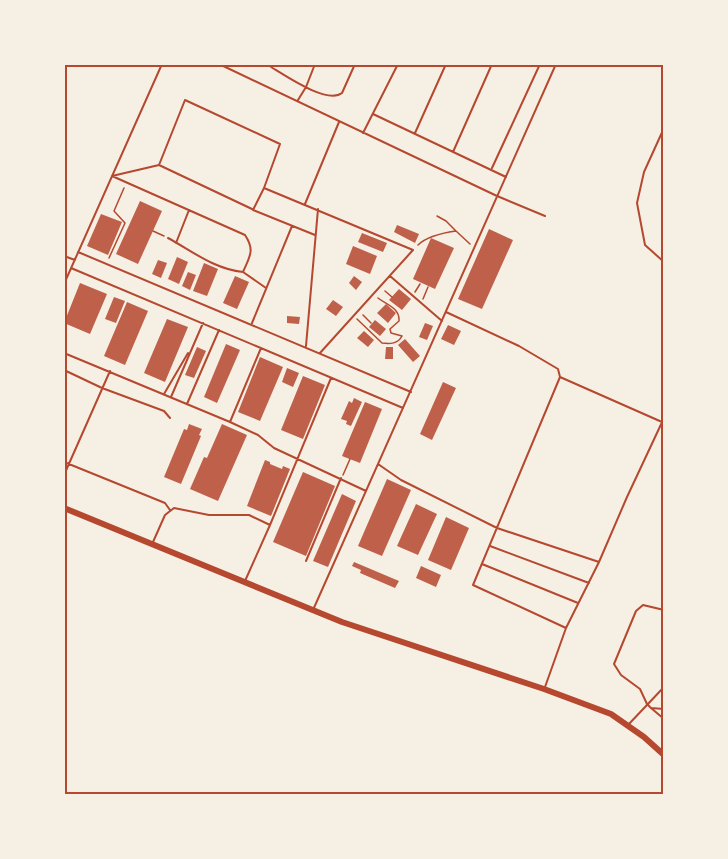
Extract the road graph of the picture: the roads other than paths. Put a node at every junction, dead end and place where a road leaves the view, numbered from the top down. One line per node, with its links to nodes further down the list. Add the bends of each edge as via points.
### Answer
1 (162, 64): 22 (lane)
2 (219, 64): 13 (lane)
3 (266, 64): 11 (lane)
4 (315, 64): 12 (lane)
5 (355, 64): 12 (lane, via 339,96)
6 (398, 64): 14 (lane)
7 (446, 64): 18 (lane)
8 (492, 64): 19 (lane)
9 (540, 64): 21 (lane)
10 (556, 64): 23 (lane)
11 (272, 66): 12 (lane)
12 (306, 87): 13 (lane)
13 (298, 100): 15 (lane)
14 (373, 114): 17 (lane); 18 (lane)
15 (339, 122): 17 (lane); 26 (lane)
16 (663, 128): 38 (lane, via 644,172 637,203 645,245)
17 (363, 133): 25 (lane)
18 (415, 133): 19 (lane)
19 (453, 152): 21 (lane)
20 (159, 165): 22 (lane); 24 (lane, via 185,100 280,144); 29 (lane)
21 (492, 169): 23 (lane)
22 (112, 176): 28 (lane); 35 (lane)
23 (506, 177): 25 (lane)
24 (264, 188): 26 (lane); 29 (lane)
25 (497, 196): 30 (lane); 44 (lane)
26 (305, 204): 27 (lane)
27 (318, 209): 32 (lane); 41 (lane, via 413,250)
28 (189, 210): 34 (lane); 40 (lane, via 245,235 251,244 251,255)
29 (253, 210): 31 (lane)
30 (545, 216)
31 (292, 226): 32 (lane); 43 (lane)
32 (315, 235): 50 (lane)
33 (168, 238): 34 (lane)
34 (176, 243): 40 (lane, via 231,271)
35 (78, 252): 37 (lane); 47 (lane)
36 (64, 256): 37 (lane)
37 (75, 260): 39 (lane)
38 (663, 262)
39 (71, 268): 42 (lane); 46 (lane)
40 (243, 272): 43 (lane)
41 (390, 276): 45 (lane); 53 (lane)
42 (64, 284)
43 (266, 288): 47 (lane)
44 (446, 312): 45 (lane); 56 (lane, via 519,346 558,369)
45 (442, 321): 59 (lane)
46 (203, 323): 48 (lane); 49 (lane)
47 (251, 324): 50 (lane)
48 (219, 330): 51 (lane); 62 (lane)
49 (193, 346): 60 (lane); 61 (lane)
50 (306, 346): 53 (lane)
51 (261, 348): 57 (lane); 66 (lane)
52 (64, 353): 55 (lane)
53 (320, 353): 59 (lane)
54 (64, 370): 58 (lane)
55 (110, 371): 58 (lane); 60 (lane)
56 (560, 377): 65 (lane); 77 (lane)
57 (332, 378): 63 (lane); 67 (lane)
58 (102, 388): 64 (lane, via 164,411); 69 (lane)
59 (411, 392): 63 (lane)
60 (164, 394): 61 (lane)
61 (171, 397): 62 (lane)
62 (187, 404): 66 (lane)
63 (404, 408): 70 (lane)
64 (170, 418)
65 (663, 420): 81 (lane)
66 (230, 422): 67 (lane)
67 (298, 460): 72 (lane); 76 (lane)
68 (64, 462): 69 (lane)
69 (69, 464): 71 (lane); 75 (lane, via 165,503)
70 (378, 464): 73 (lane); 77 (lane, via 401,480)
71 (64, 475)
72 (341, 478): 73 (lane); 80 (lane)
73 (366, 491): 86 (lane)
74 (64, 508): 78 (street)
75 (170, 511): 76 (lane, via 174,508 209,515 249,515); 78 (lane)
76 (270, 525): 83 (lane)
77 (497, 528): 79 (lane); 81 (lane)
78 (152, 544): 83 (street)
79 (490, 546): 82 (lane); 84 (lane)
80 (306, 561)
81 (599, 562): 84 (lane)
82 (482, 564): 85 (lane); 88 (lane, via 473,585)
83 (244, 583): 86 (street)
84 (589, 583): 85 (lane)
85 (578, 603): 88 (lane)
86 (313, 610): 90 (street)
87 (663, 610): 91 (lane, via 643,606 636,611 614,664 639,689)
88 (566, 628): 90 (lane)
89 (663, 687): 91 (lane)
90 (544, 689): 95 (street, via 611,714)
91 (647, 704): 92 (lane); 95 (lane)
92 (651, 708): 93 (lane); 94 (lane)
93 (663, 709)
94 (663, 719)
95 (628, 725): 96 (street)
96 (663, 755)

